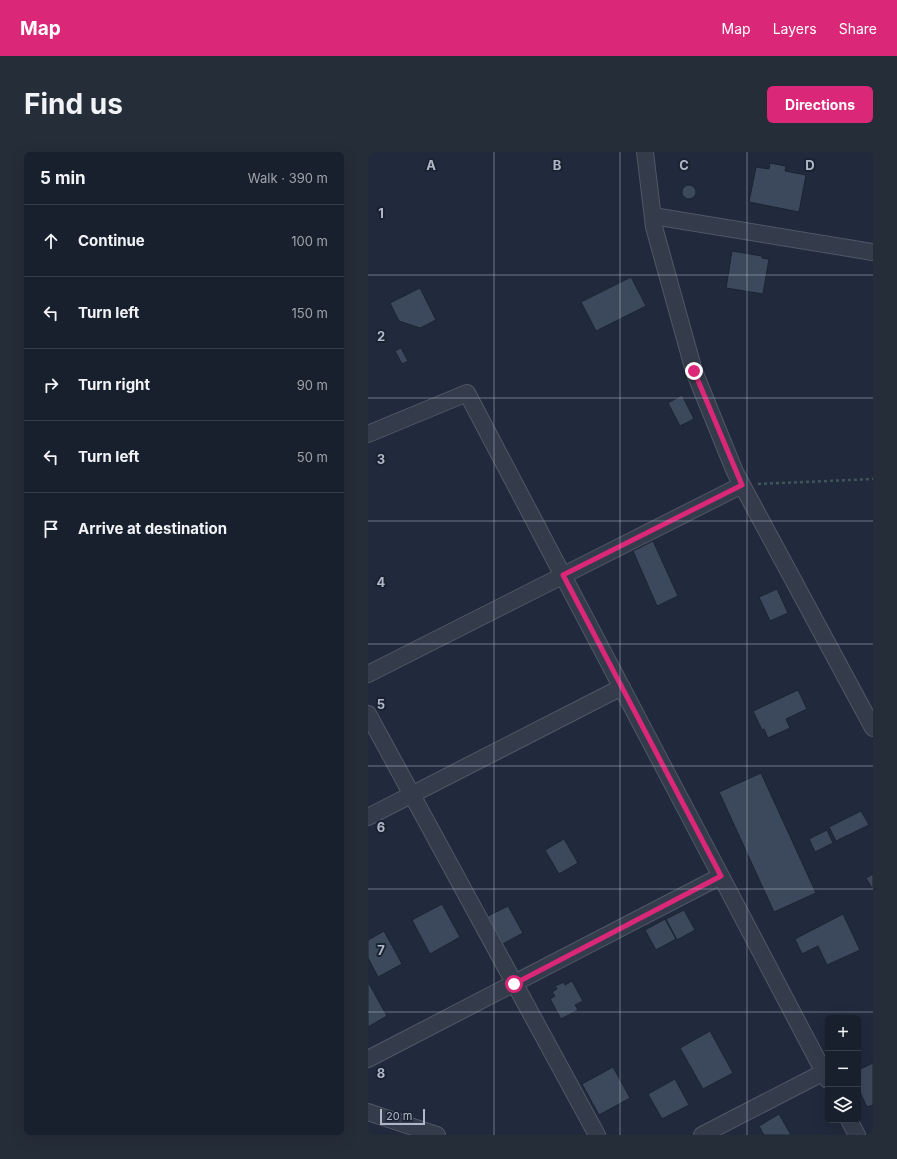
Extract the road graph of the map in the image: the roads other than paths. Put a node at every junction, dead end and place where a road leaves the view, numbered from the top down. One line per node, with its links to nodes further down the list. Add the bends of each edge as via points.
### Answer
1 (645, 152): 2 (street)
2 (653, 216): 3 (street); 5 (street, via 694,371)
3 (873, 252)
4 (368, 434): 6 (street, via 467,393)
5 (742, 485): 6 (street); 10 (street)
6 (563, 575): 7 (street); 8 (street)
7 (368, 674)
8 (622, 687): 11 (street); 13 (street)
9 (368, 714): 11 (street)
10 (873, 728)
11 (412, 795): 12 (street); 14 (street)
12 (368, 817)
13 (721, 876): 14 (street); 16 (street)
14 (514, 984): 15 (street); 21 (street)
15 (368, 1059)
16 (825, 1074)
17 (825, 1076): 22 (street)
18 (368, 1112): 20 (street)
19 (851, 1123): 23 (street)
20 (437, 1135)
21 (597, 1135)
22 (702, 1135)
23 (857, 1135)

